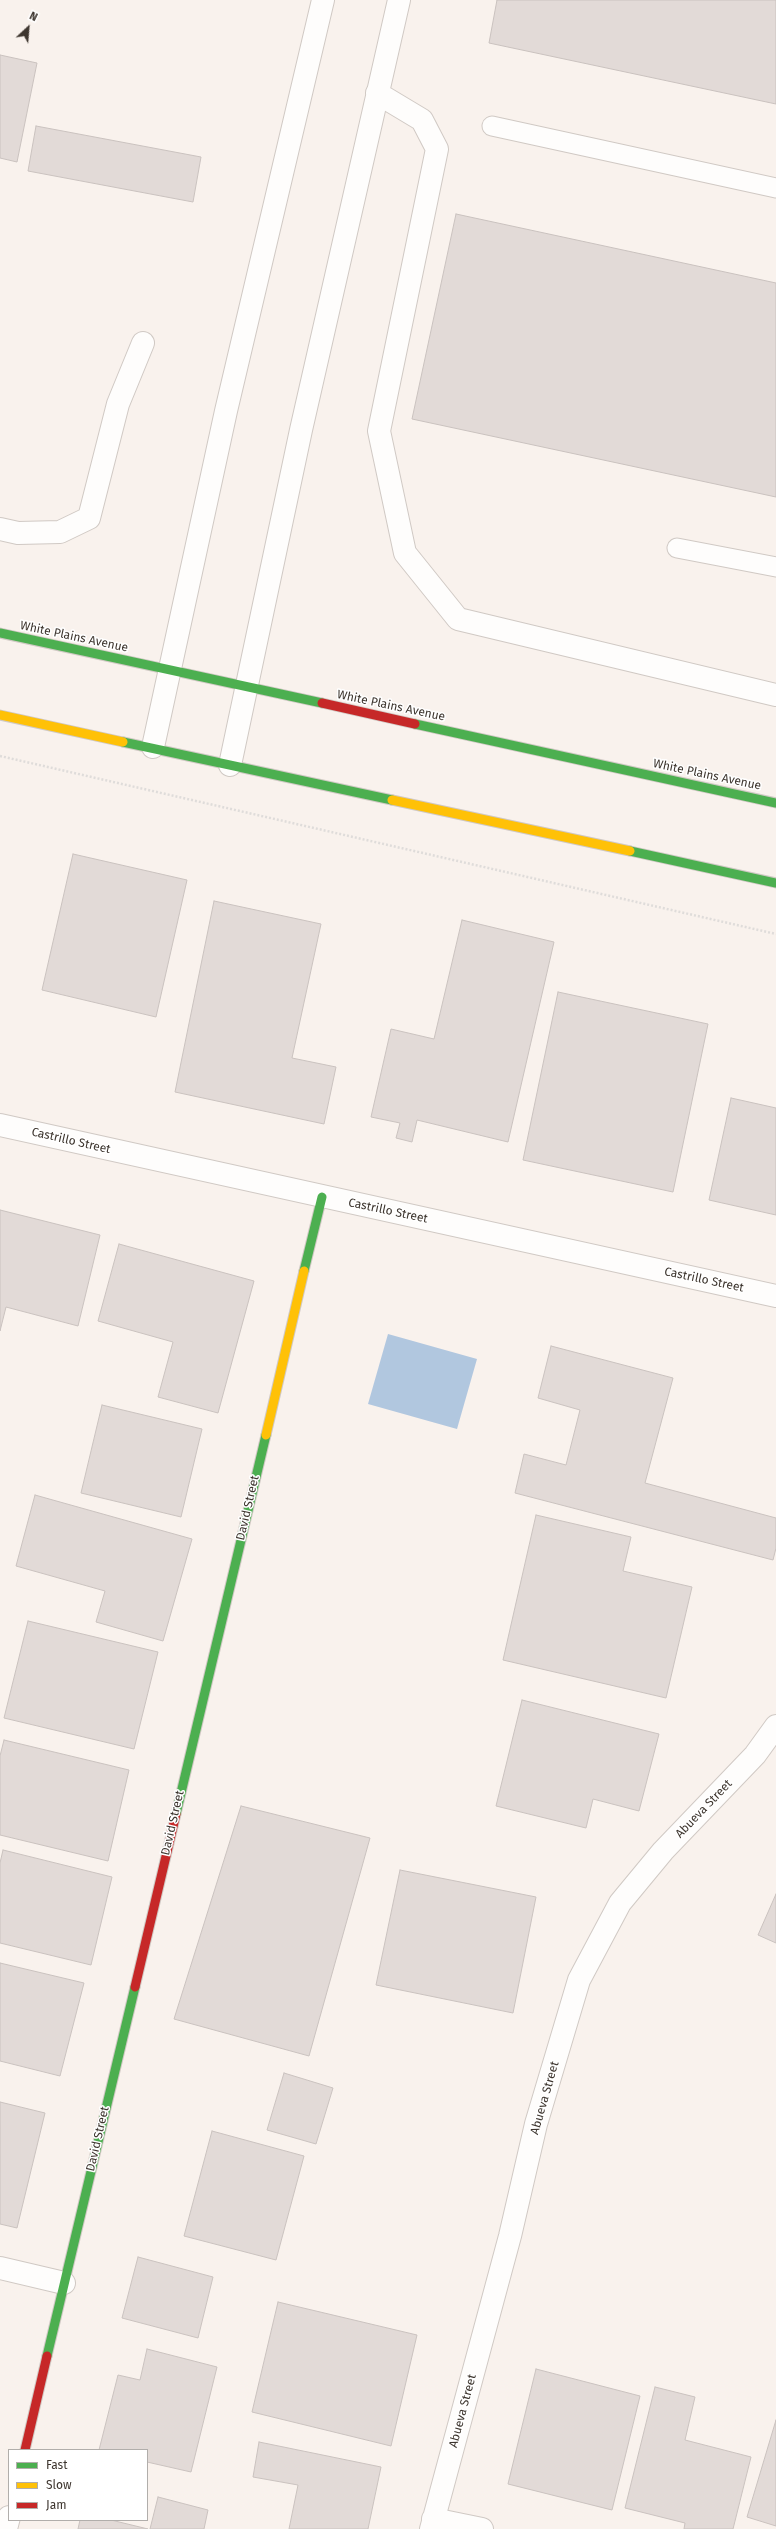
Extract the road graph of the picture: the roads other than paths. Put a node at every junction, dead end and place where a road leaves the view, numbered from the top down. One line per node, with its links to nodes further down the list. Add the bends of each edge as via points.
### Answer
1 (323, 0): 11 (street, via 226,411)
2 (399, 0): 3 (street)
3 (377, 93): 12 (street); 13 (street, via 422,120 437,149 379,431 405,553 458,619)
4 (492, 126): 5 (lane)
5 (776, 188)
6 (143, 343): 7 (street, via 118,404 89,518 60,532 18,533)
7 (0, 529)
8 (677, 548): 9 (lane)
9 (776, 567)
10 (0, 633): 11 (street, White Plains Avenue)
11 (170, 670): 12 (street, White Plains Avenue); 15 (street)
12 (245, 686): 16 (street); 17 (street, White Plains Avenue)
13 (776, 695)
14 (0, 715): 15 (street)
15 (153, 748): 16 (street)
16 (230, 765): 18 (street)
17 (776, 803)
18 (776, 883)
19 (0, 1125): 20 (street, Castrillo Street)
20 (322, 1197): 21 (street, Castrillo Street); 24 (street, David Street)
21 (776, 1296)
22 (776, 1726): 26 (street, Abueva Street, via 755,1755 663,1851 620,1902 579,1980 536,2124 510,2236)
23 (0, 2268): 24 (street)
24 (64, 2284): 25 (street, David Street)
25 (25, 2449)
26 (432, 2524): 27 (street)
27 (482, 2529)

